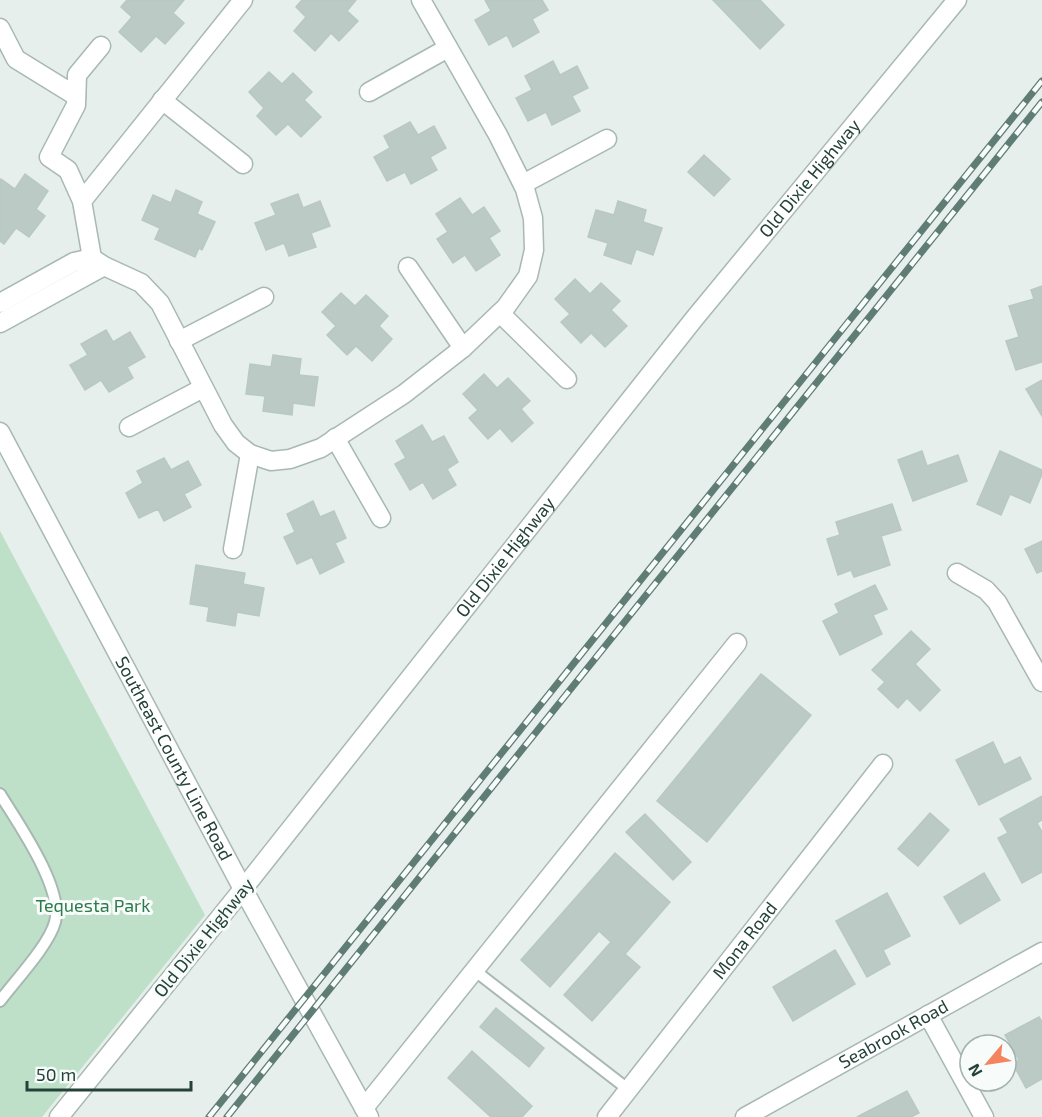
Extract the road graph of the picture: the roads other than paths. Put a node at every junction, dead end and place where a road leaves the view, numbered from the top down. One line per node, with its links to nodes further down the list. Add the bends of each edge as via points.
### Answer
1 (243, 0): 9 (street)
2 (421, 0): 6 (street)
3 (957, 0): 35 (street, Old Dixie Highway, via 694,319)
4 (0, 28): 8 (street, via 16,59)
5 (101, 46): 8 (street, via 77,75)
6 (448, 48): 7 (street); 12 (street)
7 (369, 92)
8 (76, 96): 13 (street, via 76,105 49,157 68,170)
9 (162, 100): 11 (street); 13 (street)
10 (607, 139): 12 (street)
11 (243, 164)
12 (523, 184): 18 (street, via 533,218 534,250 528,276)
13 (82, 201): 14 (street)
14 (98, 262): 17 (street, via 74,262); 19 (street); 20 (street, via 141,283 160,303)
15 (408, 267): 21 (street)
16 (264, 297): 20 (street)
17 (0, 303)
18 (500, 313): 21 (street); 22 (street)
19 (0, 323)
20 (179, 341): 23 (street)
21 (463, 348): 26 (street, via 404,394)
22 (567, 379)
23 (203, 388): 24 (street); 27 (street, via 223,425)
24 (129, 427)
25 (0, 432): 35 (street, Southeast County Line Road)
26 (335, 438): 27 (street, via 321,448 290,459 271,461); 28 (street)
27 (250, 454): 29 (street)
28 (381, 518)
29 (233, 549)
30 (957, 573): 32 (street, via 986,590 997,602)
31 (737, 643): 37 (street)
32 (1042, 682)
33 (883, 764): 40 (street, Mona Road)
34 (0, 794): 38 (lane, via 39,859 55,902 56,921)
35 (243, 889): 41 (street, Southeast County Line Road); 42 (street, Old Dixie Highway)
36 (1042, 952): 39 (street, Seabrook Road)
37 (474, 970): 40 (lane); 41 (street)
38 (0, 1000)
39 (928, 1015): 44 (street, Seabrook Road); 45 (street)
40 (629, 1090): 43 (street, Mona Road)
41 (366, 1113)
42 (59, 1117)
43 (607, 1117)
44 (744, 1117)
45 (984, 1117)

